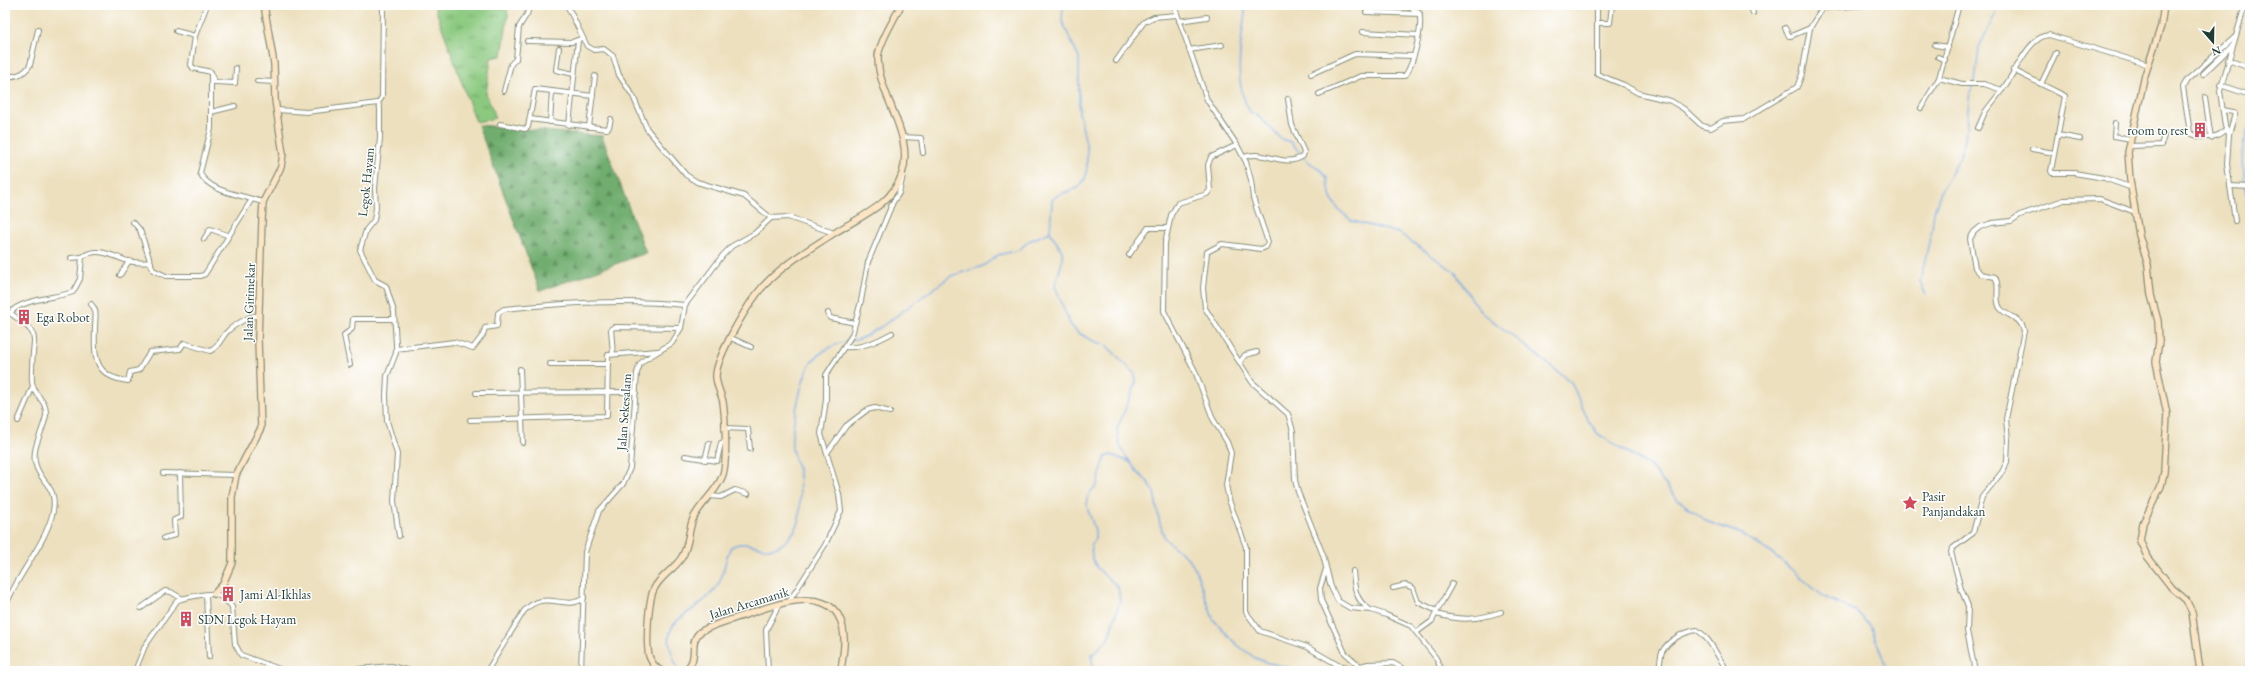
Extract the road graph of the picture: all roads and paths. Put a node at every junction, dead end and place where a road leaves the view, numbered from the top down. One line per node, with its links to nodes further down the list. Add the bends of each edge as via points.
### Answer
1 (57, 5): 2 (street)
2 (61, 5)
3 (207, 5): 32 (street)
4 (264, 5): 61 (street, Jalan Girimekar, via 274,64)
5 (383, 5): 73 (street, Legok Hayam, via 382,98)
6 (530, 5): 65 (street, via 519,27 516,59 511,64)
7 (567, 5): 33 (street)
8 (901, 5): 90 (street, via 878,59)
9 (1174, 5): 22 (street)
10 (1403, 5): 21 (street)
11 (1597, 5): 25 (street)
12 (1612, 5): 25 (street, via 1610,23)
13 (1750, 5): 20 (street)
14 (1865, 5): 18 (street)
15 (1959, 5): 40 (street)
16 (2164, 5): 49 (street, via 2162,26)
17 (2245, 5): 34 (street)
18 (1824, 7): 27 (street)
19 (1366, 12): 21 (street)
20 (1752, 13)
21 (1420, 14): 31 (street)
22 (1177, 15): 24 (street); 46 (street, via 1154,17 1144,22)
23 (1207, 17): 24 (street)
24 (1179, 22): 42 (street)
25 (1597, 23): 27 (street, via 1597,74 1638,93 1671,101 1706,128 1723,121 1744,119 1797,87 1802,74)
26 (1785, 28): 27 (street, via 1791,36)
27 (1810, 28)
28 (38, 30): 58 (street, via 27,70 22,74)
29 (176, 31): 32 (street)
30 (1362, 32): 31 (street)
31 (1419, 35): 44 (street)
32 (195, 36): 53 (street, via 191,65)
33 (583, 37): 35 (street); 107 (street, via 590,49 604,49 613,56 619,75 633,96 647,129 686,175 697,182 744,196)
34 (2235, 37): 39 (street); 92 (street, via 2187,80 2183,87 2188,131)
35 (578, 40): 36 (street); 54 (street)
36 (527, 42)
37 (1222, 44): 42 (street)
38 (1935, 45): 40 (street)
39 (2232, 46): 48 (street); 56 (street)
40 (1948, 47): 47 (street)
41 (559, 48): 54 (street, via 556,68 558,72)
42 (1189, 50): 94 (street, via 1207,100)
43 (2056, 53): 62 (street)
44 (1413, 56): 55 (street, via 1355,54); 68 (street, via 1405,76 1361,76)
45 (1938, 58): 47 (street)
46 (1116, 60)
47 (1945, 60): 59 (street)
48 (2228, 60): 51 (street); 63 (street)
49 (2149, 65): 52 (street, via 2044,35 2035,42); 93 (street)
50 (236, 68): 53 (street, via 235,83 215,82)
51 (2250, 68)
52 (2013, 70): 62 (street); 64 (street)
53 (211, 72): 78 (street)
54 (574, 74): 67 (street)
55 (1311, 74)
56 (2203, 74)
57 (596, 76): 70 (street)
58 (5, 77)
59 (1939, 78): 64 (street, via 1962,84 1984,84); 75 (street)
60 (257, 81): 61 (street)
61 (274, 82): 76 (street, Jalan Girimekar)
62 (2040, 84): 88 (street, via 2064,96)
63 (2220, 85): 69 (street); 77 (street)
64 (2002, 90): 86 (street, via 1985,112)
65 (504, 91)
66 (552, 91): 67 (street); 79 (street, via 533,91); 81 (street)
67 (572, 93): 70 (street); 84 (street)
68 (1318, 94)
69 (2250, 95)
70 (593, 96): 85 (street)
71 (2205, 97): 92 (street)
72 (1288, 99): 99 (street, via 1292,125 1304,152 1303,156 1296,162 1271,156)
73 (378, 103): 76 (street, via 307,112); 125 (street, Legok Hayam, via 380,138 375,188 376,208 374,220 366,230 360,250 373,277 384,283 387,289)
74 (235, 106): 78 (street)
75 (1921, 108)
76 (277, 110): 105 (street, Jalan Girimekar, via 283,161)
77 (2223, 110): 87 (street); 87 (street, via 2235,113)
78 (211, 112): 104 (street, via 211,129 200,173 203,180 231,194)
79 (530, 119): 81 (street); 83 (street, via 525,129)
80 (611, 119): 85 (street, via 607,129)
81 (550, 122): 84 (street)
82 (2115, 123): 93 (street, via 2114,136)
83 (500, 124)
84 (569, 125): 85 (street)
85 (589, 127)
86 (1978, 128)
87 (2228, 132): 92 (street); 101 (street, via 2227,164)
88 (2058, 135): 91 (street); 98 (street)
89 (2164, 136): 95 (street, via 2161,145)
90 (902, 137): 97 (street, via 921,138); 100 (street)
91 (2080, 138)
92 (2211, 138)
93 (2131, 139): 95 (street)
94 (1237, 145): 99 (street); 110 (street, via 1211,157 1208,165 1210,190 1207,194 1178,203)
95 (2129, 146): 103 (street)
96 (2032, 149): 98 (street)
97 (923, 153)
98 (2054, 153): 103 (street, via 2052,173 2074,173 2104,178)
99 (1244, 157): 136 (street, via 1255,205 1268,242 1266,247 1261,249 1222,244 1213,247 1206,256 1203,296 1205,308)
100 (903, 173): 111 (street, via 888,198); 126 (street, via 899,193 868,262)
101 (2230, 186): 102 (street); 108 (street)
102 (2250, 187)
103 (2132, 188): 106 (street)
104 (252, 199): 105 (street); 112 (street)
105 (263, 202): 124 (street, Jalan Girimekar)
106 (2135, 212): 200 (street, via 2100,199 2064,200 2020,215 2011,221 1980,227 1970,239 1975,268 1981,274 1995,277 1999,305 2006,313 2021,322 2024,331 2006,419 2007,462 1982,497 1973,533 1951,552 1968,606 1967,631); 201 (street, via 2158,321 2156,362 2167,418 2161,486 2143,523 2140,544 2172,588 2186,600 2192,612)
107 (771, 218): 111 (street, via 788,217); 121 (street, Jalan Sekesalam, via 723,254)
108 (2235, 221)
109 (133, 222): 118 (street, via 140,230)
110 (1167, 228): 114 (street, via 1148,228); 183 (street, via 1164,311 1195,371 1213,419 1231,453 1226,485 1246,547 1246,612 1260,631 1307,647 1338,665)
111 (834, 233): 129 (street, via 767,281)
112 (227, 235): 113 (street, via 210,229); 118 (street, via 203,276 166,276 153,270)
113 (204, 239)
114 (1129, 255)
115 (82, 257): 116 (street); 117 (street, via 100,251); 122 (street, via 80,279 73,292 23,304)
116 (71, 258)
117 (129, 261): 118 (street); 119 (street)
118 (151, 262)
119 (120, 275)
120 (91, 304): 124 (street, via 96,311 96,353 101,370 110,378 128,381 130,372 139,370 150,352 180,349 184,343 210,351 228,331 247,317)
121 (685, 305): 127 (street, Jalan Sekesalam); 132 (street, via 612,302 504,309 498,313 497,326 485,328 473,348 454,342)
122 (8, 312): 141 (street, via 29,326 35,335)
123 (828, 313): 126 (street, via 830,318)
124 (259, 316): 160 (street, Jalan Girimekar, via 261,428)
125 (394, 319): 132 (street, Legok Hayam); 137 (street, via 353,319 352,329 344,335)
126 (855, 324): 131 (street)
127 (681, 328): 133 (street, Jalan Sekesalam, via 672,343); 135 (street, via 614,327 611,329)
128 (892, 333): 131 (street, via 858,347)
129 (731, 338): 130 (street); 150 (street, via 717,364 716,375 722,400)
130 (751, 347)
131 (845, 347): 155 (street, via 833,361 826,375 826,400 821,434)
132 (396, 349): 163 (street, Legok Hayam, via 386,384 387,414 397,454 394,501)
133 (660, 351): 135 (street); 144 (street, Jalan Sekesalam, via 640,364)
134 (1257, 352): 136 (street, via 1245,355)
135 (613, 354): 139 (street, via 608,355)
136 (1240, 362): 165 (street, via 1252,382 1288,414 1293,431 1295,480)
137 (350, 364)
138 (550, 364): 139 (street)
139 (608, 364): 143 (street)
140 (520, 369): 142 (street)
141 (32, 386): 149 (street); 175 (street, via 46,409 35,462 39,473 53,491 55,501 46,529)
142 (521, 392): 143 (street); 145 (street); 147 (street)
143 (607, 392): 144 (street); 147 (street, via 607,416)
144 (636, 392): 172 (street, Jalan Sekesalam, via 630,468 622,484 597,514 585,552)
145 (476, 393)
146 (890, 412): 155 (street, via 875,408 867,410 846,426)
147 (522, 419): 148 (street); 152 (street)
148 (470, 420)
149 (18, 421)
150 (724, 428): 151 (street); 154 (street, via 748,429)
151 (724, 442): 157 (street, via 721,443 717,461); 162 (street, via 725,469 722,478)
152 (523, 443)
153 (708, 443): 157 (street)
154 (750, 449)
155 (827, 453): 173 (street, via 830,471 839,494 841,511 825,545)
156 (685, 456): 157 (street)
157 (705, 460)
158 (164, 472): 159 (street)
159 (180, 473): 160 (street); 164 (street, via 182,517 174,520 175,535)
160 (236, 475): 169 (street, Jalan Girimekar, via 232,497 232,562 223,584)
161 (748, 494): 162 (street, via 735,490 721,497)
162 (708, 496): 185 (street, via 691,525 682,558 654,588 651,598 649,652)
163 (399, 536)
164 (164, 538)
165 (1326, 568): 177 (street, via 1338,601 1350,608); 182 (street, via 1320,588 1321,600 1345,653)
166 (1353, 571): 177 (street, via 1359,600)
167 (1452, 584): 179 (street)
168 (1392, 588): 179 (street, via 1406,585 1413,588 1418,602)
169 (214, 594): 170 (street); 188 (street, via 232,607 235,644 241,655)
170 (206, 596): 171 (street); 181 (street)
171 (181, 598): 176 (street, via 164,591); 187 (street, via 145,646)
172 (584, 598): 191 (street, via 578,601 544,600 532,603 524,611); 192 (street, Jalan Sekesalam)
173 (790, 600): 174 (street, Jalan Arcamanik); 196 (street, Jalan Arcamanik, via 820,602 837,615 844,637)
174 (780, 602): 194 (street, Jalan Arcamanik, via 700,632 695,636 692,663); 195 (street, via 766,630)
175 (5, 608)
176 (141, 608)
177 (1371, 610): 180 (street, via 1399,619)
178 (1501, 612): 179 (street, via 1477,619 1457,619)
179 (1437, 613): 180 (street, via 1432,621)
180 (1417, 632): 186 (street)
181 (209, 657)
182 (1361, 667): 183 (street); 184 (street, via 1388,663)
183 (1353, 668): 197 (street)
184 (1402, 668)
185 (654, 669): 193 (street)
186 (1441, 669)
187 (135, 671)
188 (285, 671)
189 (338, 671): 190 (street, via 391,666)
190 (410, 671)
191 (487, 671)
192 (581, 671)
193 (661, 671)
194 (684, 671)
195 (768, 671)
196 (841, 671)
197 (1348, 671)
198 (1659, 671): 199 (street, via 1662,652 1677,637 1697,630 1707,636 1724,665)
199 (1723, 671)
200 (1976, 671)
201 (2200, 671)

